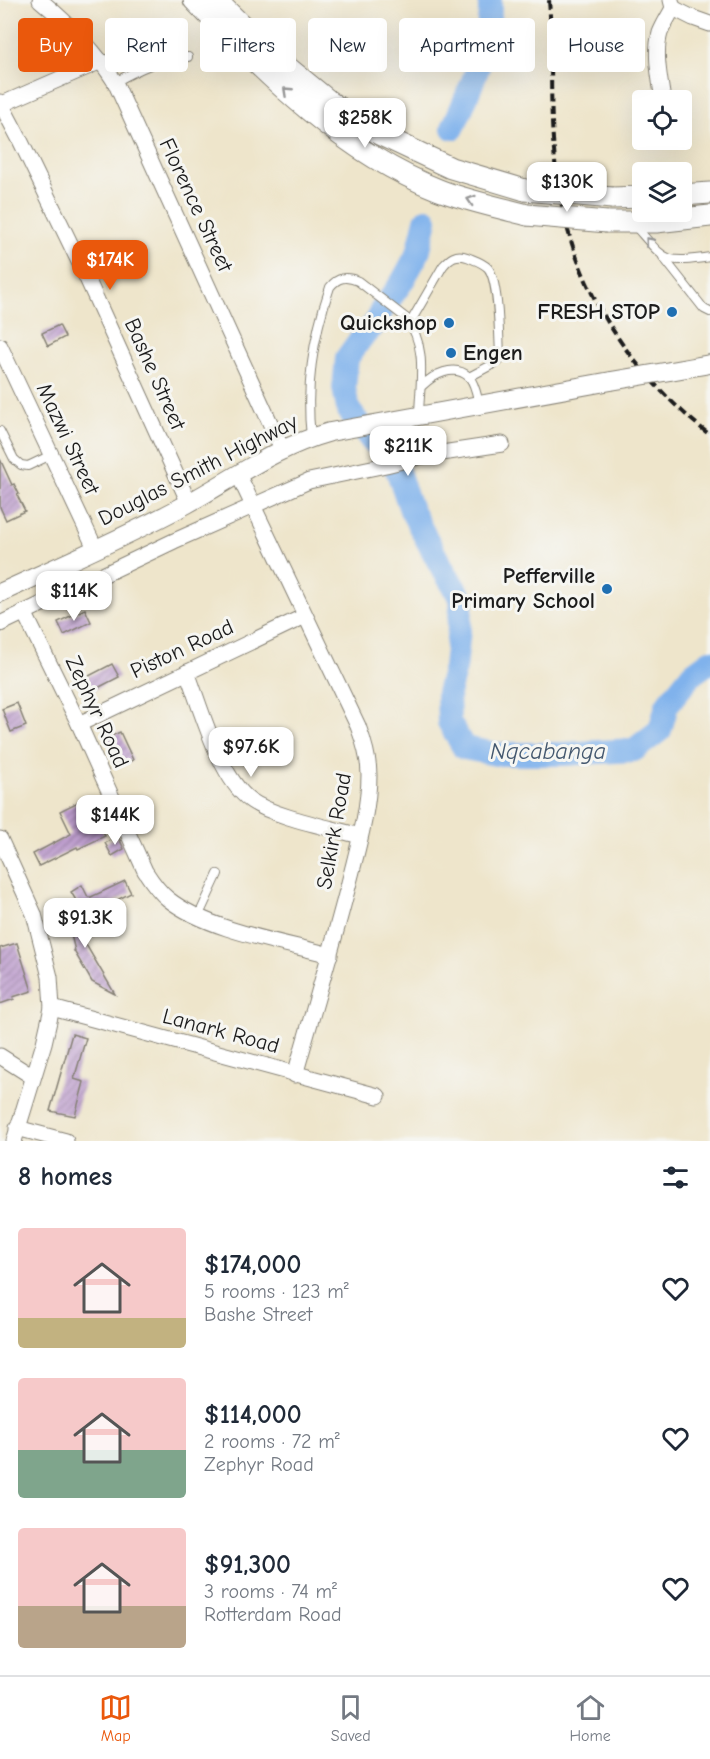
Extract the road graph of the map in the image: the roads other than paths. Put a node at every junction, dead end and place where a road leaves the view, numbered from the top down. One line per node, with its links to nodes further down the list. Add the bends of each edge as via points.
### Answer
1 (40, 0): 8 (street, Florence Street)
2 (194, 0): 5 (main road)
3 (216, 0): 6 (main road)
4 (672, 4): 7 (street); 13 (street, via 658,44)
5 (216, 18)
6 (228, 18)
7 (710, 24)
8 (101, 61): 12 (street, Florence Street); 14 (street)
9 (135, 72): 12 (lane)
10 (272, 72): 19 (main road, one-way to 10, bridge, via 527,215 439,190 392,168 332,129)
11 (288, 72): 17 (main road, bridge, via 379,134 452,168 525,190)
12 (115, 82): 33 (street, Florence Street)
13 (662, 90)
14 (1, 104): 36 (street, Bashe Street, via 85,274)
15 (710, 193): 16 (main road)
16 (692, 194)
17 (632, 197)
18 (710, 216): 19 (main road)
19 (631, 221): 20 (lane, one-way to 19)
20 (663, 257): 21 (lane, via 686,261); 22 (lane)
21 (710, 257)
22 (710, 312)
23 (408, 320): 26 (lane, via 449,258 463,255 486,266 493,275 500,357); 27 (lane, via 419,345); 31 (lane, via 351,278 336,280 330,287 309,372)
24 (0, 346): 34 (street, Mazwi Street)
25 (710, 364): 28 (street, Douglas Smith Highway, bridge)
26 (469, 377): 27 (lane, via 447,371 431,376); 28 (lane)
27 (422, 386): 29 (lane)
28 (480, 405): 29 (street, Douglas Smith Highway)
29 (419, 415): 31 (street, Douglas Smith Highway)
30 (0, 431): 34 (lane, via 21,465 28,466)
31 (311, 437): 33 (street, Douglas Smith Highway)
32 (502, 444): 37 (street, via 422,456 309,481)
33 (282, 449): 35 (street, Douglas Smith Highway)
34 (51, 455): 38 (street, Mazwi Street)
35 (238, 474): 36 (street, Douglas Smith Highway); 37 (street, Selkirk Road)
36 (189, 503): 38 (street, Douglas Smith Highway)
37 (252, 506): 40 (street); 41 (street, Selkirk Road)
38 (96, 550): 39 (street, Douglas Smith Highway)
39 (0, 593)
40 (24, 612): 42 (street); 44 (street, Zephyr Road)
41 (305, 616): 43 (street, Piston Road); 45 (street, Selkirk Road, via 364,741 369,774)
42 (0, 624)
43 (187, 672): 44 (street, Piston Road); 45 (street, via 237,788 251,801 267,808)
44 (79, 723): 48 (street, Zephyr Road, via 145,871 169,900)
45 (360, 836): 49 (street, Selkirk Road)
46 (0, 839): 50 (street, via 34,914 48,968)
47 (218, 874): 48 (lane)
48 (198, 917): 49 (street, Zephyr Road)
49 (330, 954): 52 (street, Selkirk Road)
50 (51, 1008): 52 (street, Lanark Road); 53 (street)
51 (0, 1056): 53 (street)
52 (295, 1075): 54 (street, Lanark Road)
53 (33, 1077): 55 (street)
54 (378, 1096)
55 (15, 1135): 56 (street)
56 (66, 1141)

